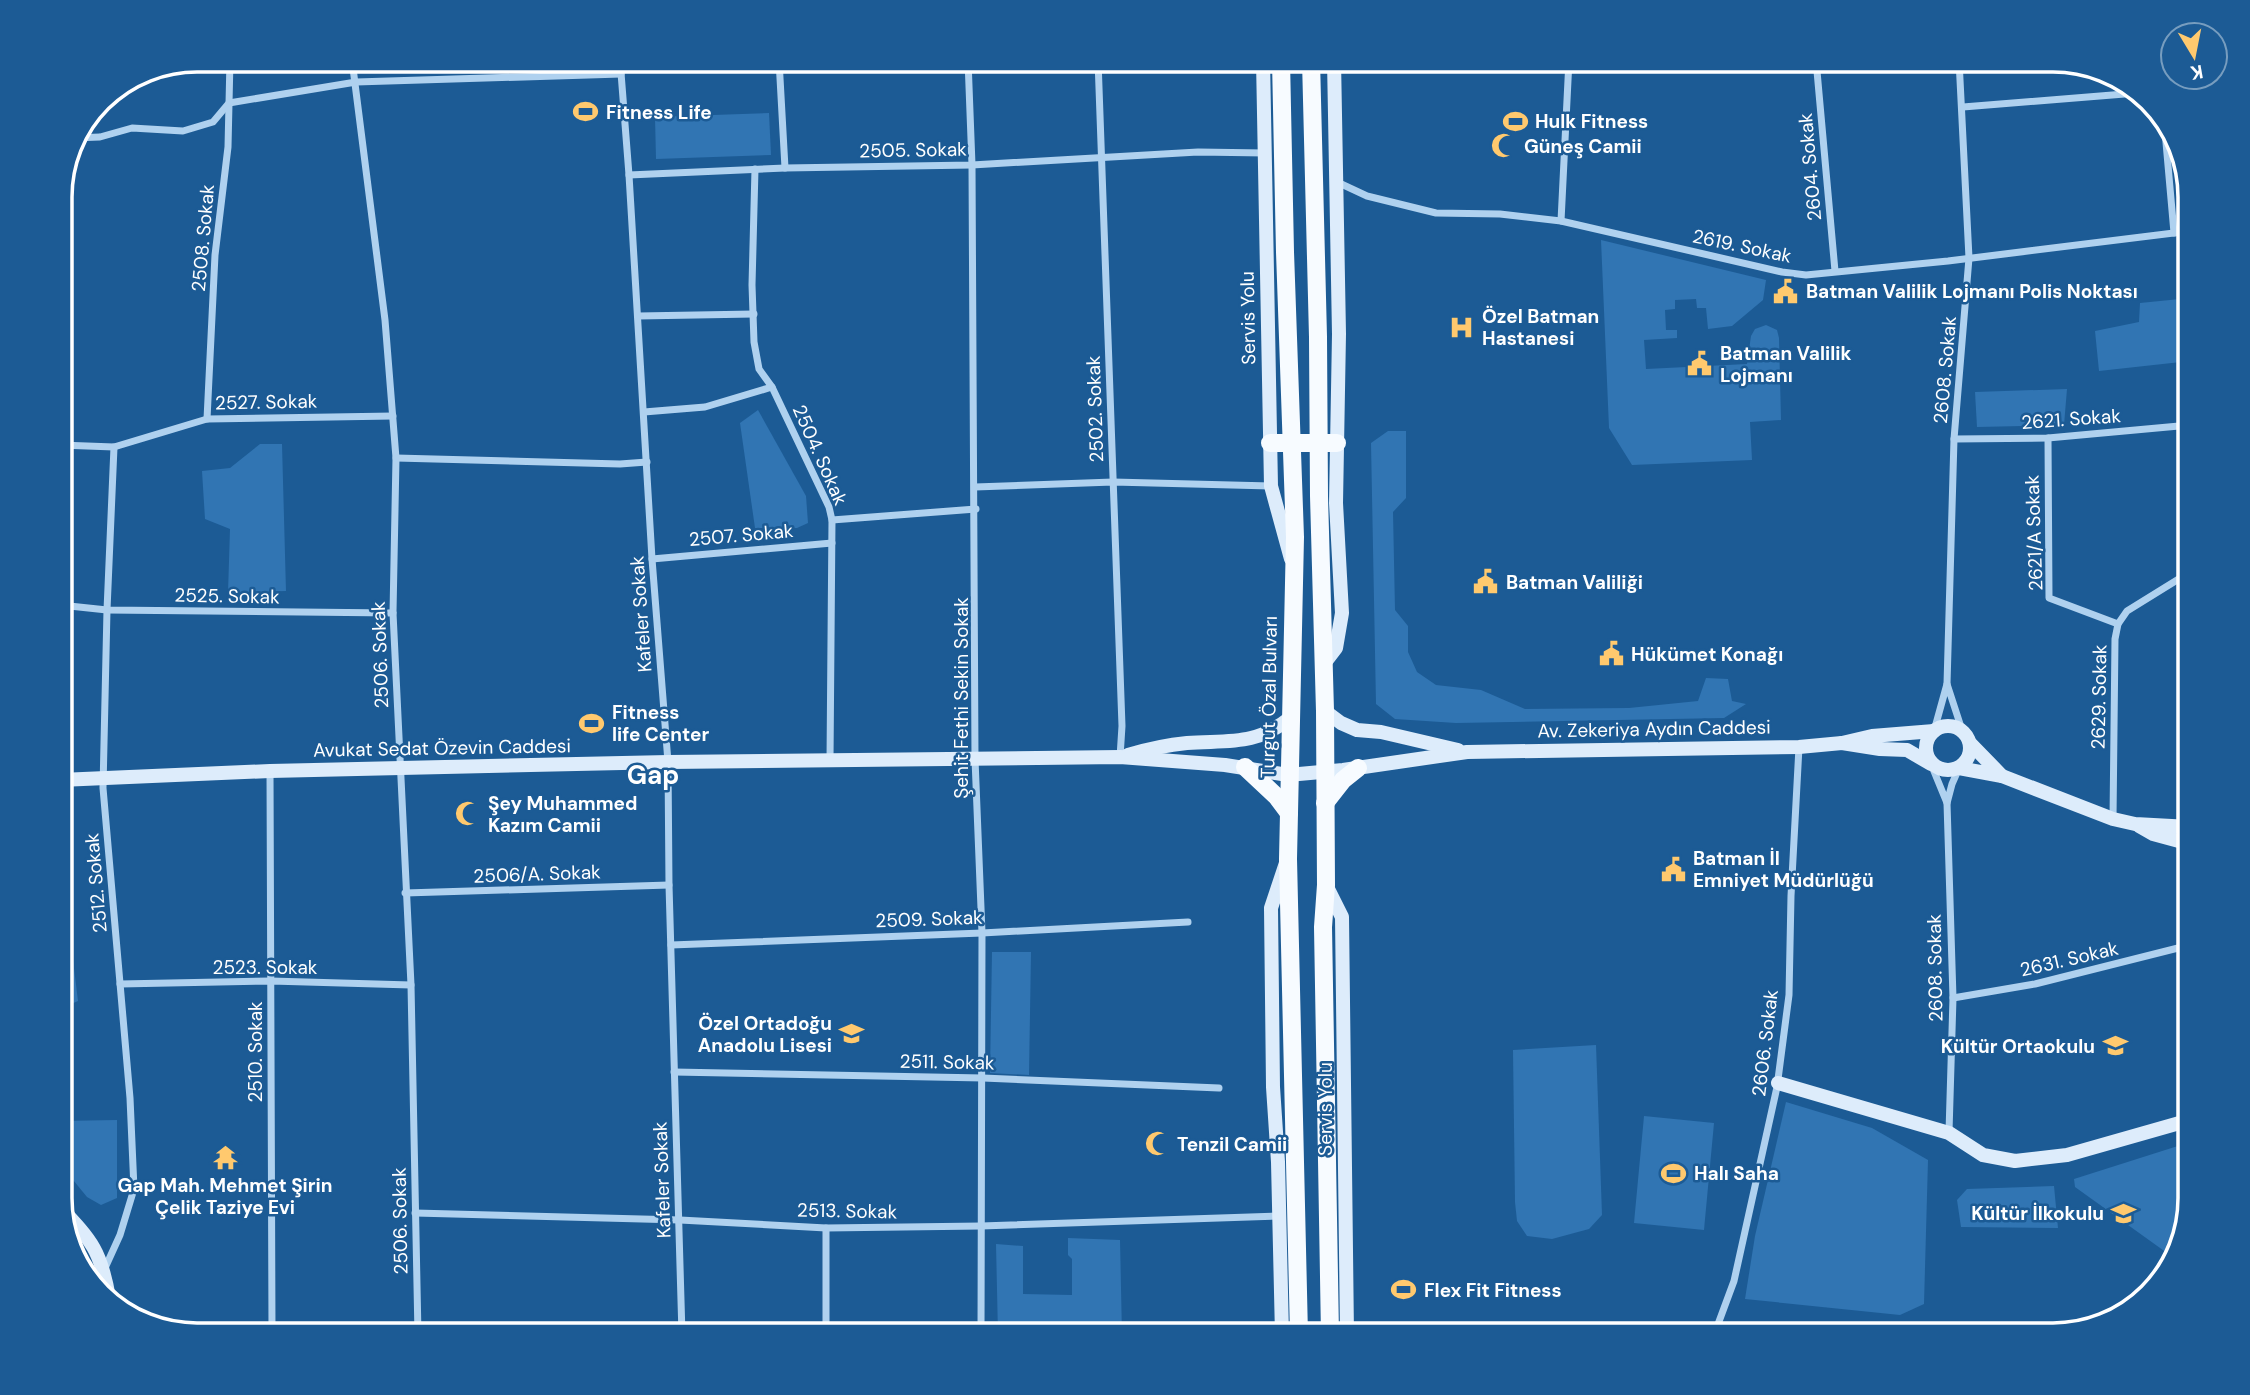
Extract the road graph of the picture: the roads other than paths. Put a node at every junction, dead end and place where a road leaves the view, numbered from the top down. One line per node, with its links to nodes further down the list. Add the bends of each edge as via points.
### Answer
1 (230, 72): 16 (street, 2508. Sokak)
2 (354, 72): 14 (street, 2506. Sokak)
3 (780, 72): 23 (street)
4 (968, 72): 22 (street, Şehit Fethi Sekin Sokak)
5 (1098, 72): 21 (street, 2502. Sokak)
6 (1263, 72): 20 (street, Servis Yolu)
7 (1281, 72): 42 (main road, Turgut Özal Bulvarı)
8 (1312, 72): 43 (main road)
9 (1334, 72): 26 (street)
10 (1568, 72): 27 (street)
11 (1817, 72): 31 (street, 2604. Sokak)
12 (1960, 72): 17 (street, 2608. Sokak)
13 (621, 74): 14 (street); 25 (street, Kafeler Sokak)
14 (356, 82): 16 (street); 36 (street, 2506. Sokak)
15 (2123, 94): 17 (street)
16 (229, 103): 18 (street, via 214,122 183,131 132,128); 37 (street, 2508. Sokak)
17 (1963, 107): 30 (street, 2608. Sokak)
18 (87, 137)
19 (2166, 144): 29 (street)
20 (1266, 153): 21 (street, 2505. Sokak); 41 (street, Servis Yolu)
21 (1100, 158): 22 (street, 2505. Sokak); 48 (street, 2502. Sokak)
22 (972, 165): 23 (street, 2505. Sokak); 50 (street, Şehit Fethi Sekin Sokak)
23 (785, 168): 24 (street, 2505. Sokak)
24 (755, 169): 25 (street, 2505. Sokak); 32 (street, 2504. Sokak)
25 (629, 175): 33 (street, Kafeler Sokak)
26 (1336, 181): 27 (street, 2619. Sokak, via 1367,196 1436,213); 43 (street, via 1339,320)
27 (1561, 221): 31 (street, 2619. Sokak, via 1782,272)
28 (2178, 232): 29 (street, 2619. Sokak)
29 (2174, 233): 30 (street, 2619. Sokak)
30 (1969, 258): 31 (street, 2619. Sokak); 40 (street, 2608. Sokak)
31 (1835, 271)
32 (754, 314): 33 (street); 34 (street, 2504. Sokak, via 758,369)
33 (638, 316): 35 (street, Kafeler Sokak)
34 (772, 387): 35 (street, via 705,407); 52 (street, 2504. Sokak)
35 (644, 412): 47 (street, Kafeler Sokak)
36 (393, 416): 37 (street, 2527. Sokak); 46 (street, 2506. Sokak)
37 (207, 419): 45 (street, 2527. Sokak)
38 (2178, 426): 39 (street, 2621. Sokak)
39 (2048, 438): 40 (street, 2621. Sokak); 60 (street, 2621/A Sokak, via 2049,597)
40 (1954, 439): 61 (street, 2608. Sokak)
41 (1270, 443): 42 (main road); 49 (street, Servis Yolu)
42 (1291, 443): 43 (main road); 55 (main road, Turgut Özal Bulvarı)
43 (1328, 443): 62 (main road)
44 (72, 445): 45 (street, 2527. Sokak)
45 (114, 447): 58 (street, 2512. Sokak)
46 (396, 458): 47 (street); 59 (street, 2506. Sokak)
47 (647, 462): 54 (street, Kafeler Sokak)
48 (1113, 482): 49 (street); 50 (street); 69 (street, 2502. Sokak)
49 (1271, 486): 55 (street, Servis Yolu)
50 (975, 487): 51 (street, Şehit Fethi Sekin Sokak)
51 (975, 509): 52 (street); 70 (street, Şehit Fethi Sekin Sokak)
52 (832, 520): 53 (street, 2504. Sokak)
53 (832, 543): 54 (street, 2507. Sokak); 71 (street, 2504. Sokak)
54 (652, 559): 72 (street, Kafeler Sokak)
55 (1294, 572): 63 (main road, Turgut Özal Bulvarı)
56 (2178, 579): 60 (street, 2629. Sokak, via 2127,611)
57 (72, 606): 58 (street, 2525. Sokak)
58 (107, 610): 59 (street, 2525. Sokak); 82 (street, 2512. Sokak)
59 (393, 613): 75 (street, 2506. Sokak)
60 (2118, 624): 87 (street, 2629. Sokak)
61 (1947, 684): 64 (street); 65 (street)
62 (1325, 711): 68 (street, via 1357,730); 79 (main road)
63 (1290, 718): 69 (street, via 1248,741 1156,747); 80 (main road, Turgut Özal Bulvarı)
64 (1934, 731): 65 (street, via 1948,726); 66 (street); 73 (street, via 1925,751)
65 (1966, 736): 77 (street, via 1969,757); 81 (street)
66 (1842, 743): 67 (street, Av. Zekeriya Aydın Caddesi); 73 (street, via 1907,750)
67 (1799, 747): 68 (street, Av. Zekeriya Aydın Caddesi); 105 (street, 2606. Sokak, via 1788,995)
68 (1467, 752): 76 (street)
69 (1120, 757): 70 (street, Avukat Sedat Özevin Caddesi); 74 (street)
70 (975, 759): 71 (street, Avukat Sedat Özevin Caddesi); 96 (street, Şehit Fethi Sekin Sokak)
71 (830, 760): 72 (street, Avukat Sedat Özevin Caddesi)
72 (668, 762): 75 (street, Avukat Sedat Özevin Caddesi); 92 (street, Kafeler Sokak)
73 (1931, 764): 77 (street, via 1944,771); 85 (street)
74 (1245, 767): 80 (street); 86 (main road)
75 (400, 768): 78 (street, Avukat Sedat Özevin Caddesi); 94 (street, 2506. Sokak)
76 (1358, 768): 79 (street); 84 (main road)
77 (1959, 768): 81 (street); 85 (street)
78 (270, 771): 82 (street, Avukat Sedat Özevin Caddesi); 99 (street, 2510. Sokak)
79 (1325, 772): 80 (street); 84 (main road)
80 (1288, 775): 86 (main road, Turgut Özal Bulvarı)
81 (2003, 776): 87 (street)
82 (103, 777): 83 (street, Avukat Sedat Özevin Caddesi); 100 (street, 2512. Sokak)
83 (72, 779)
84 (1325, 803): 93 (main road)
85 (1947, 803): 102 (street, 2608. Sokak)
86 (1289, 813): 91 (main road, Turgut Özal Bulvarı)
87 (2113, 819): 88 (street)
88 (2135, 824): 89 (street); 90 (street)
89 (2178, 826)
90 (2178, 841)
91 (1288, 859): 110 (street, via 1271,908); 123 (main road, Turgut Özal Bulvarı)
92 (669, 885): 94 (street, 2506/A. Sokak); 97 (street, Kafeler Sokak)
93 (1326, 885): 124 (main road); 125 (street, Servis Yolu, via 1342,917)
94 (405, 894): 101 (street, 2506. Sokak)
95 (1188, 922): 96 (street, 2509. Sokak)
96 (982, 933): 97 (street, 2509. Sokak); 104 (street, Şehit Fethi Sekin Sokak)
97 (670, 944): 103 (street, Kafeler Sokak)
98 (2178, 948): 102 (street, 2631. Sokak, via 2035,984)
99 (271, 981): 100 (street, 2523. Sokak); 101 (street, 2523. Sokak); 117 (street, 2510. Sokak)
100 (120, 984): 115 (street, 2512. Sokak, via 134,1189)
101 (411, 985): 109 (street, 2506. Sokak)
102 (1953, 998): 108 (street, 2608. Sokak)
103 (674, 1072): 104 (street, 2511. Sokak); 111 (street, Kafeler Sokak)
104 (983, 1078): 106 (street, 2511. Sokak); 113 (street, Şehit Fethi Sekin Sokak)
105 (1778, 1083): 108 (street); 126 (street, 2606. Sokak, via 1734,1281)
106 (1219, 1088)
107 (2178, 1123): 108 (street, via 2041,1160 1983,1155)
108 (1949, 1133)
109 (415, 1213): 111 (street, 2513. Sokak); 118 (street, 2506. Sokak)
110 (1279, 1216): 113 (street, 2513. Sokak); 122 (street)
111 (680, 1220): 114 (street, 2513. Sokak); 119 (street, Kafeler Sokak)
112 (74, 1222): 115 (street, via 90,1239)
113 (981, 1226): 114 (street, 2513. Sokak); 121 (street, Şehit Fethi Sekin Sokak)
114 (826, 1228): 120 (street)
115 (104, 1269): 116 (street)
116 (107, 1286)
117 (272, 1323)
118 (418, 1323)
119 (682, 1323)
120 (826, 1323)
121 (981, 1323)
122 (1282, 1323)
123 (1299, 1323)
124 (1330, 1323)
125 (1347, 1323)
126 (1718, 1323)

